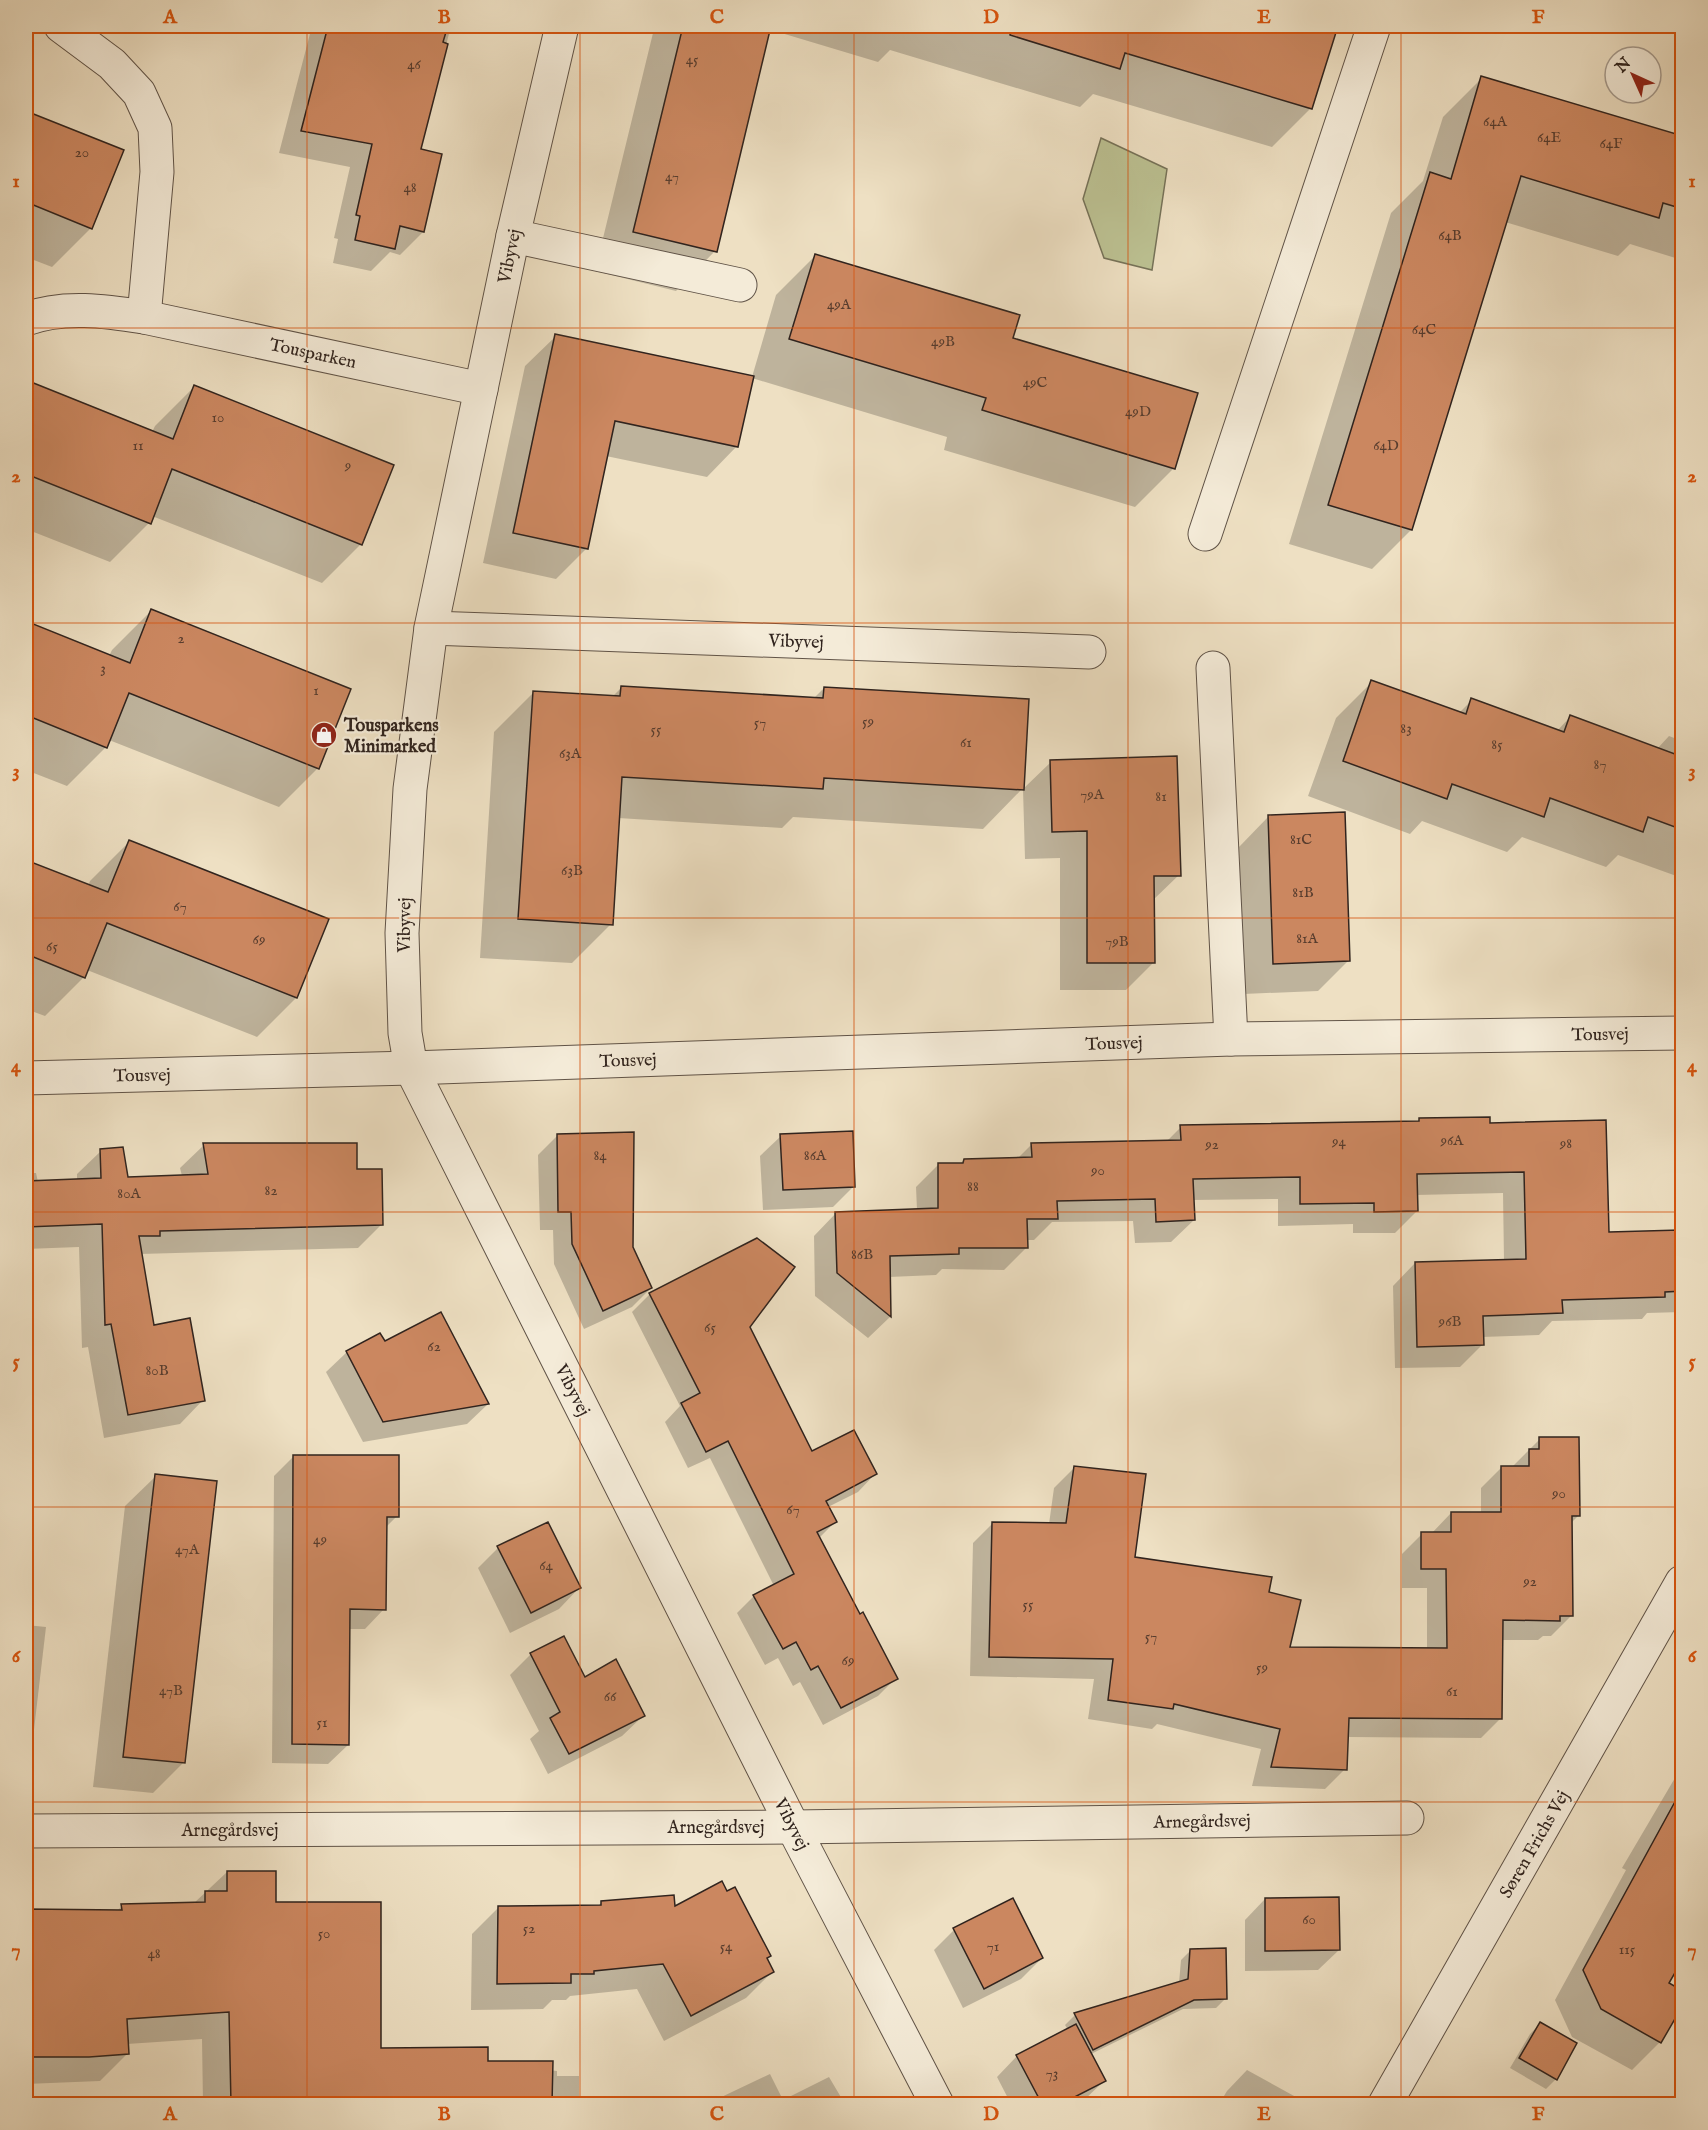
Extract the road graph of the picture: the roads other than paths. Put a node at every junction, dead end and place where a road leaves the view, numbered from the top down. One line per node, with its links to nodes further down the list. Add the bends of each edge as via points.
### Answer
1 (61, 26): 6 (street, via 112,64 139,93 154,128 157,172)
2 (562, 26): 4 (street, Vibyvej)
3 (1374, 26): 9 (street)
4 (513, 236): 5 (street); 8 (street, Vibyvej)
5 (740, 285)
6 (144, 317): 7 (street, Tousparken, via 70,310); 8 (street, Tousparken)
7 (26, 319)
8 (481, 389): 10 (street, Vibyvej)
9 (1205, 534)
10 (431, 628): 11 (street, Vibyvej); 15 (street, Vibyvej, via 410,789 402,933 405,1033)
11 (1089, 652)
12 (1213, 668): 14 (street)
13 (1683, 1033): 14 (street, Tousvej)
14 (1230, 1039): 15 (street, Tousvej)
15 (411, 1068): 16 (street, Tousvej); 19 (street, Vibyvej)
16 (26, 1078)
17 (1683, 1582): 22 (street, Søren Frichs Vej)
18 (1407, 1818): 19 (street, Arnegårdsvej)
19 (793, 1827): 20 (street, Arnegårdsvej); 21 (street, Vibyvej)
20 (26, 1831)
21 (937, 2104)
22 (1384, 2104)

